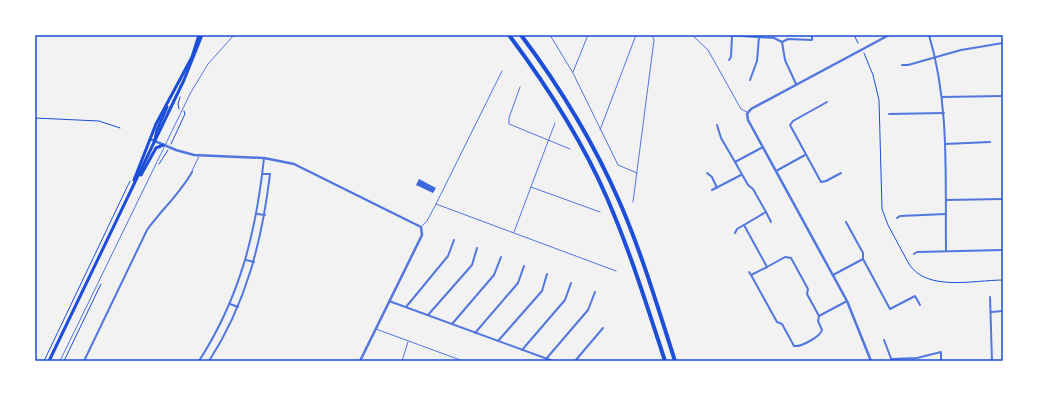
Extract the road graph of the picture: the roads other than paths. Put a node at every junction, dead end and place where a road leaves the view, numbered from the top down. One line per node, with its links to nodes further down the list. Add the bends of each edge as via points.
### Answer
1 (201, 35): 27 (main road); 40 (main road, via 187,74)
2 (234, 35): 43 (lane, via 208,64)
3 (509, 35): 126 (highway, via 561,111 601,184 635,267)
4 (521, 35): 127 (highway, via 572,110 610,181 639,252)
5 (550, 35): 24 (lane)
6 (588, 35): 24 (lane)
7 (636, 35): 37 (lane)
8 (652, 35): 52 (lane, via 654,40)
9 (692, 35): 33 (lane, via 708,50 741,109)
10 (726, 35): 14 (street)
11 (812, 35): 18 (street, via 812,40 788,39)
12 (889, 35): 26 (street)
13 (929, 35): 20 (street)
14 (732, 36): 15 (street); 21 (street)
15 (746, 36): 17 (street)
16 (775, 36): 17 (street); 18 (street)
17 (759, 37): 25 (street, via 757,61)
18 (782, 42): 26 (street, via 785,60)
19 (1003, 43): 20 (street)
20 (935, 57): 22 (street, via 908,66); 30 (street)
21 (729, 60)
22 (902, 65)
23 (502, 71): 64 (lane)
24 (573, 73): 37 (lane)
25 (750, 80)
26 (796, 84): 33 (street)
27 (176, 85): 38 (main road); 40 (main road, via 156,131)
28 (520, 87): 39 (lane, via 509,124)
29 (1003, 96): 30 (street)
30 (942, 97): 32 (street)
31 (827, 102): 47 (street, via 790,123)
32 (944, 112): 34 (street); 42 (street)
33 (747, 113): 44 (street, via 747,118)
34 (889, 114)
35 (555, 122): 39 (lane)
36 (718, 125): 49 (street)
37 (600, 130): 52 (lane, via 618,165)
38 (150, 138): 40 (street); 60 (main road)
39 (548, 140): 45 (lane); 57 (lane)
40 (155, 141): 43 (street); 60 (main road)
41 (990, 142): 42 (street)
42 (945, 144): 62 (street)
43 (164, 145): 46 (street); 60 (main road, via 156,148); 117 (lane)
44 (763, 147): 49 (street); 50 (street)
45 (570, 149)
46 (199, 155): 48 (street); 51 (lane)
47 (805, 155): 50 (street); 54 (street, via 821,182 826,182)
48 (264, 158): 55 (street); 74 (street, via 294,164)
49 (735, 162): 56 (street)
50 (776, 171): 92 (street)
51 (192, 172): 118 (street, via 147,230)
52 (637, 173): 63 (lane)
53 (707, 173): 58 (street)
54 (841, 173)
55 (262, 174): 67 (street); 69 (street, via 270,174)
56 (741, 175): 58 (street); 66 (street, via 753,189)
57 (531, 187): 65 (lane); 75 (lane)
58 (717, 188): 59 (street)
59 (712, 190)
60 (130, 191): 116 (main road)
61 (1003, 199): 62 (street)
62 (946, 200): 68 (street)
63 (633, 202)
64 (436, 204): 74 (lane); 75 (lane)
65 (600, 212)
66 (766, 212): 71 (street); 73 (street)
67 (257, 214): 69 (street); 84 (street)
68 (946, 214): 70 (street); 80 (street)
69 (265, 215): 85 (street)
70 (897, 218)
71 (771, 222)
72 (846, 222): 83 (street, via 864,253)
73 (744, 225): 76 (street); 87 (street)
74 (421, 227): 96 (street, via 422,235)
75 (514, 233): 88 (lane)
76 (735, 233)
77 (454, 240): 101 (street, via 448,256)
78 (477, 248): 104 (street, via 472,265)
79 (1003, 250): 80 (street)
80 (946, 252): 81 (street)
81 (914, 254)
82 (501, 257): 106 (street, via 494,275)
83 (863, 259): 92 (street); 99 (street, via 890,309 914,296)
84 (246, 260): 85 (street); 98 (street)
85 (254, 262): 100 (street)
86 (524, 266): 109 (street, via 518,283)
87 (767, 267): 91 (street); 105 (street, via 785,256 791,258)
88 (616, 272)
89 (749, 272): 91 (street)
90 (547, 274): 111 (street, via 542,291)
91 (751, 275): 105 (street, via 777,322 782,324 794,346 800,346 821,334)
92 (833, 275): 97 (street)
93 (571, 283): 113 (street, via 565,300)
94 (595, 292): 114 (street, via 588,310)
95 (990, 297): 103 (street)
96 (389, 301): 101 (street); 108 (street)
97 (847, 301): 105 (street); 128 (street)
98 (230, 304): 100 (street); 119 (street)
99 (920, 305)
100 (238, 307): 120 (street)
101 (406, 307): 104 (street)
102 (1003, 311): 103 (street)
103 (991, 312): 130 (street)
104 (428, 315): 106 (street)
105 (819, 316)
106 (452, 324): 109 (street)
107 (603, 328): 125 (street)
108 (376, 329): 112 (lane); 121 (street)
109 (475, 333): 111 (street)
110 (884, 340): 115 (street)
111 (498, 341): 113 (street)
112 (408, 342): 122 (lane); 123 (lane)
113 (522, 350): 114 (street)
114 (546, 359): 124 (street)
115 (892, 360): 129 (street, via 917,358 941,352)
116 (49, 361)
117 (60, 361)
118 (84, 361)
119 (199, 361)
120 (209, 361)
121 (360, 361)
122 (402, 361)
123 (463, 361)
124 (553, 361)
125 (575, 361)
126 (665, 361)
127 (675, 361)
128 (871, 361)
129 (941, 361)
130 (992, 361)

